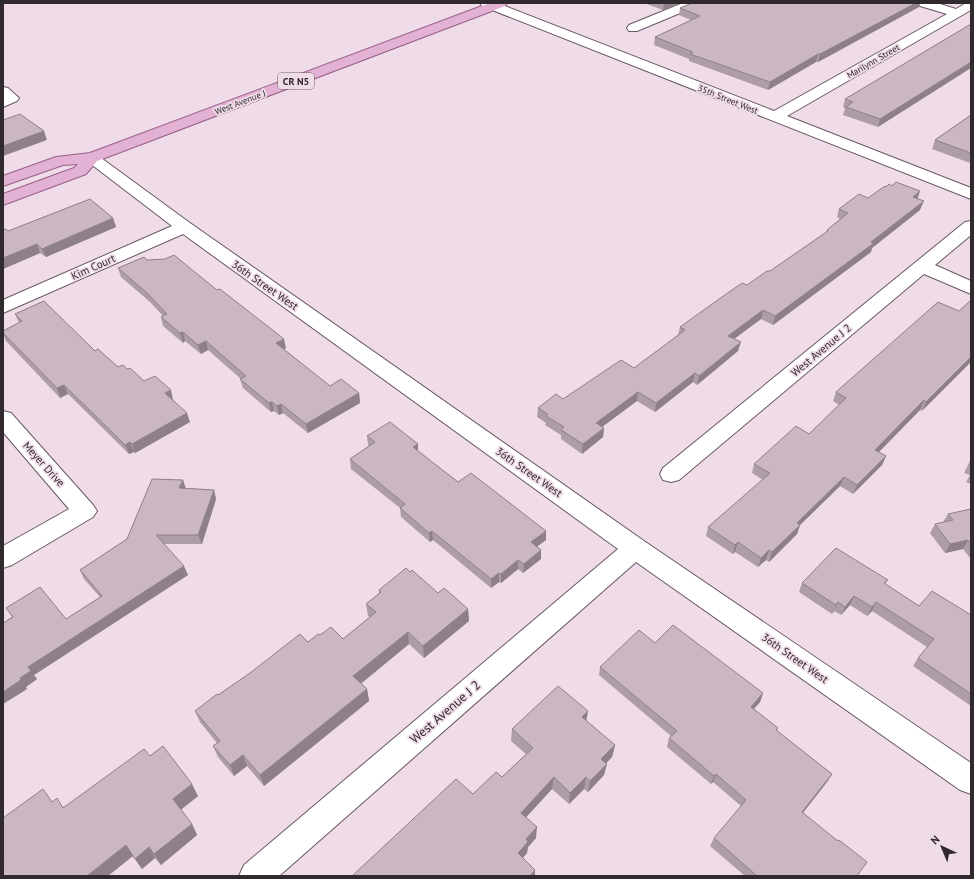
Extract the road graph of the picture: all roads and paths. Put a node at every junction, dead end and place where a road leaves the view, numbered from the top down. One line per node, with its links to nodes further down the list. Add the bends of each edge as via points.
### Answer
1 (693, 3): 6 (street)
2 (924, 3): 5 (street)
3 (493, 4): 7 (street, 35th Street West); 8 (main road, West Avenue J / CR N5)
4 (971, 5): 5 (street, Marilynn Street)
5 (957, 13): 7 (street, Marilynn Street)
6 (633, 28)
7 (775, 118): 10 (street, 35th Street West)
8 (92, 158): 9 (main road, West Avenue J / CR N5, via 61,160); 11 (main road, West Avenue J / CR N5, via 80,171); 13 (street, 36th Street West)
9 (3, 181)
10 (971, 194)
11 (3, 200)
12 (971, 226): 14 (street, West Avenue J 2)
13 (184, 227): 16 (street, Kim Court); 19 (street, 36th Street West)
14 (922, 266): 15 (street); 18 (street, West Avenue J 2)
15 (971, 288)
16 (3, 307)
17 (3, 418): 20 (street, Meyer Drive, via 86,511)
18 (671, 474)
19 (635, 548): 21 (street, 36th Street West); 22 (street, West Avenue J 2)
20 (3, 558)
21 (971, 780)
22 (255, 876)

